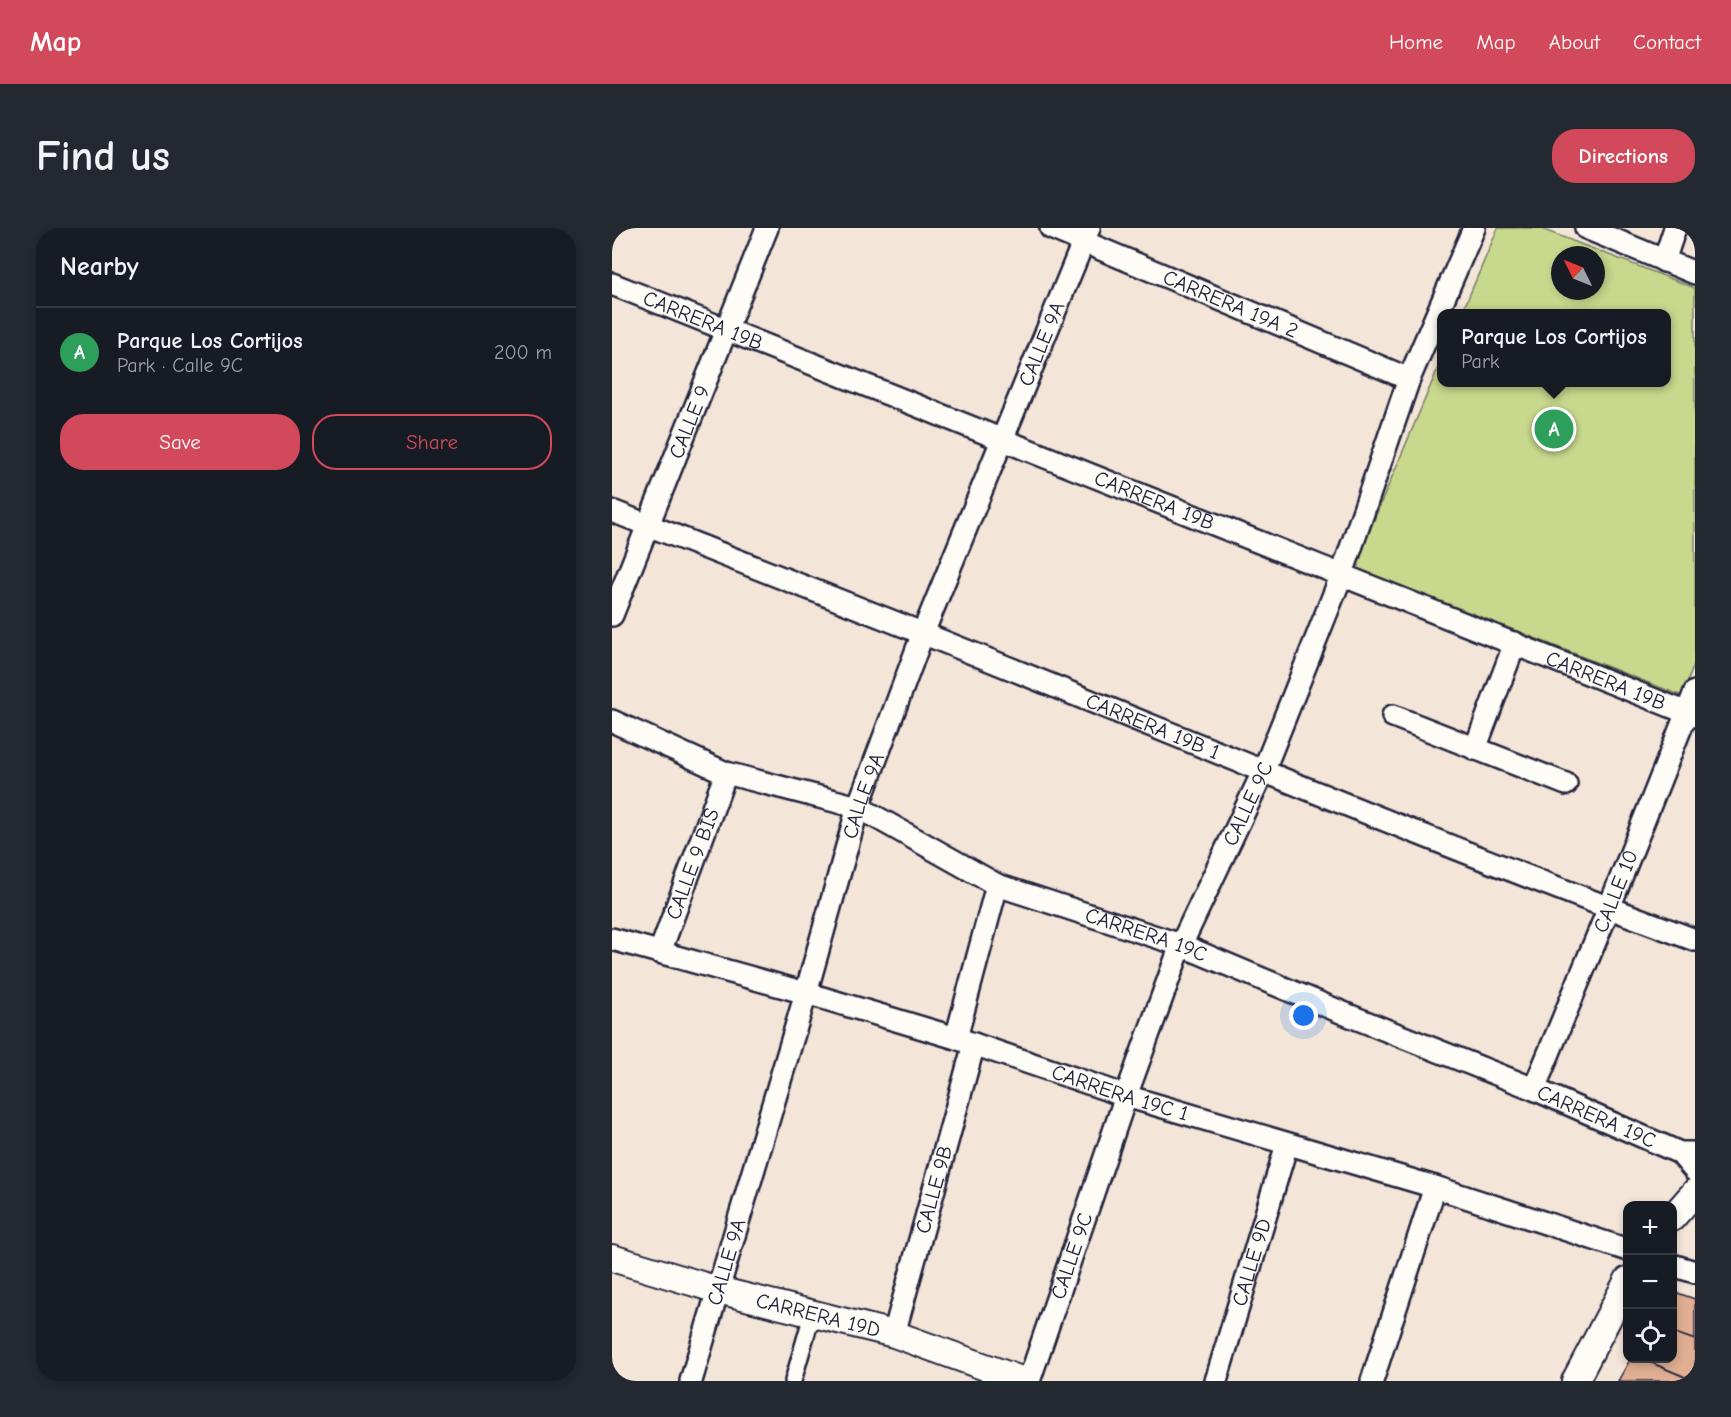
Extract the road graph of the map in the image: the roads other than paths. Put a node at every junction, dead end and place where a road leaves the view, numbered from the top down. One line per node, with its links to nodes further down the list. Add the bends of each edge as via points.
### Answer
1 (767, 228): 12 (street, CALLE 9)
2 (1051, 228): 6 (street, CARRERA 19A 2)
3 (1474, 228): 10 (street, CALLE 9C)
4 (1586, 228): 7 (street)
5 (1675, 228): 7 (street)
6 (1087, 235): 13 (street, CARRERA 19A 2); 14 (street, CALLE 9A)
7 (1664, 261): 8 (street)
8 (1695, 273)
9 (612, 284): 12 (street, CARRERA 19B)
10 (1439, 309)
11 (1437, 314): 13 (street, CALLE 9C)
12 (726, 329): 14 (street, CARRERA 19B); 16 (street, CALLE 9)
13 (1409, 379): 17 (street, CALLE 9C)
14 (1003, 441): 17 (street, CARRERA 19B); 19 (street, CALLE 9A)
15 (612, 511): 16 (street, CARRERA 19B 1)
16 (648, 525): 18 (street, CALLE 9); 19 (street, CARRERA 19B 1)
17 (1342, 574): 20 (street, CARRERA 19B); 26 (street, CALLE 9C)
18 (612, 615)
19 (923, 633): 26 (street, CARRERA 19B 1); 29 (street, CALLE 9A)
20 (1515, 644): 22 (street, CARRERA 19B); 25 (street)
21 (1695, 692): 22 (street, CALLE 10)
22 (1691, 714): 31 (street, CALLE 10)
23 (1393, 716): 25 (street)
24 (612, 721): 27 (street, CARRERA 19C)
25 (1475, 749): 28 (street)
26 (1263, 772): 31 (street, CARRERA 19B 1); 34 (street, CALLE 9C)
27 (726, 773): 29 (street, CARRERA 19C); 35 (street, CALLE 9 BIS)
28 (1566, 784)
29 (858, 807): 30 (street, CARRERA 19C); 36 (street, CALLE 9A)
30 (997, 885): 34 (street, CARRERA 19C); 37 (street, CALLE 9B)
31 (1609, 908): 33 (street, CARRERA 19B 1); 38 (street, CALLE 10)
32 (612, 939): 35 (street, CARRERA 19C 1)
33 (1695, 940)
34 (1181, 945): 38 (street, CARRERA 19C); 39 (street, CALLE 9C)
35 (660, 952): 36 (street, CARRERA 19C 1)
36 (806, 993): 37 (street, CARRERA 19C 1); 50 (street, CALLE 9A)
37 (965, 1041): 39 (street, CARRERA 19C 1); 53 (street, CALLE 9B)
38 (1534, 1089): 41 (street, CARRERA 19C)
39 (1126, 1096): 40 (street, CARRERA 19C 1); 57 (street, CALLE 9C)
40 (1287, 1144): 43 (street, CARRERA 19C 1); 58 (street, CALLE 9D)
41 (1687, 1153): 42 (street, CARRERA 19C)
42 (1695, 1171)
43 (1435, 1187): 46 (street, CARRERA 19C 1); 59 (street)
44 (1695, 1192): 45 (street)
45 (1677, 1212)
46 (1623, 1248)
47 (612, 1258): 50 (street, CARRERA 19D)
48 (1677, 1267): 49 (street)
49 (1695, 1272)
50 (718, 1290): 52 (street, CARRERA 19D); 54 (street, CALLE 9A)
51 (1623, 1290): 60 (street)
52 (812, 1315): 53 (street, CARRERA 19D); 55 (street)
53 (894, 1334): 56 (street, CARRERA 19D)
54 (691, 1381)
55 (793, 1381)
56 (1024, 1381)
57 (1029, 1381)
58 (1216, 1381)
59 (1372, 1381)
60 (1575, 1381)

